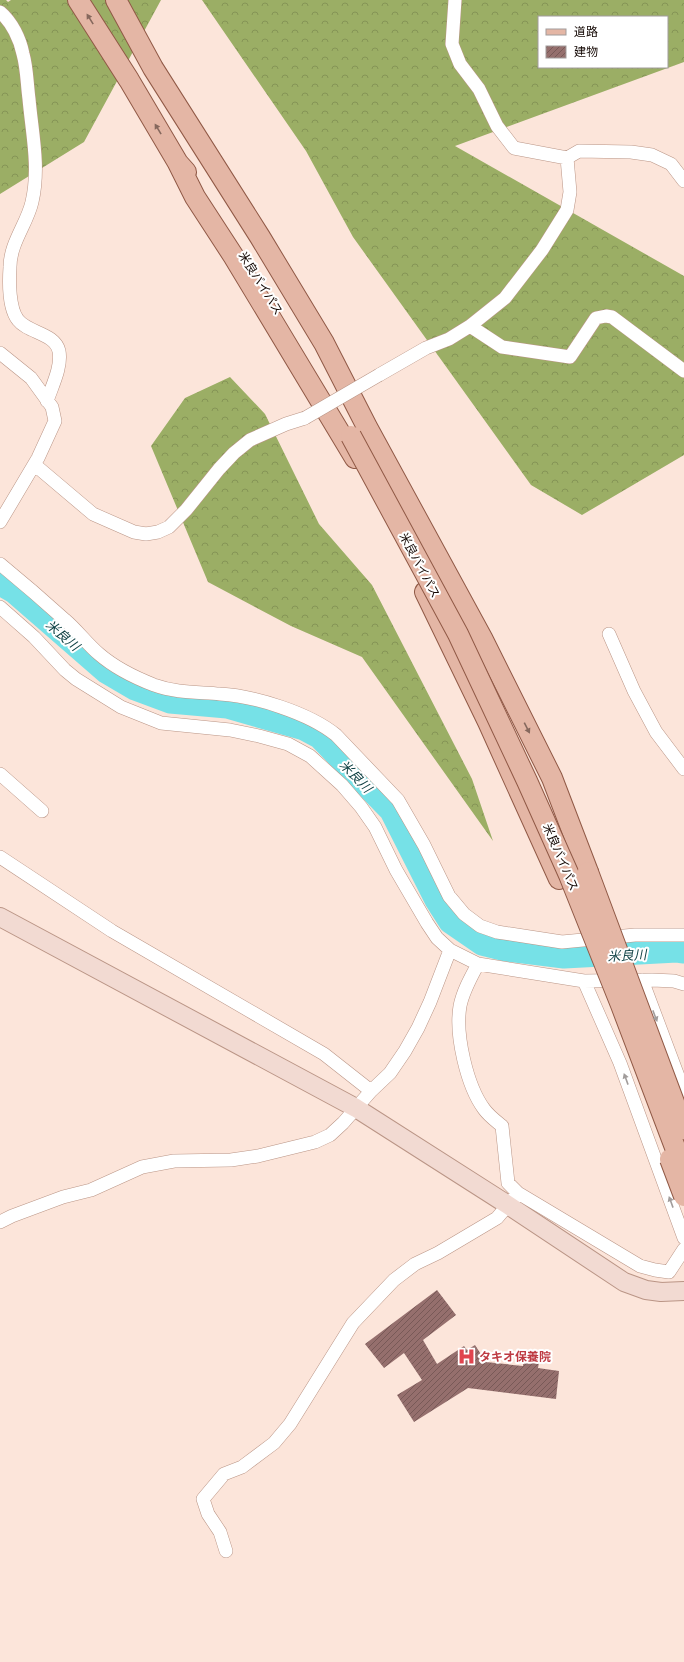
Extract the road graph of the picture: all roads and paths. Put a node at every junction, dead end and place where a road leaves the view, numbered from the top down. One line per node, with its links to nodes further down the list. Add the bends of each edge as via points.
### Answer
1 (78, 0): 7 (main road, 米良バイパス, one-way to 1)
2 (102, 0): 13 (main road, 米良バイパス, via 146,78 306,332)
3 (116, 0): 33 (main road, one-way to 33, bridge, via 153,68 324,342 367,427 482,638 552,778)
4 (455, 0): 6 (street, via 452,44 460,64 478,89 497,126 514,148)
5 (0, 12): 12 (street, via 13,26 23,54 36,162 36,184 32,203 10,266 11,302 19,321 42,334 59,350 58,366)
6 (567, 158): 8 (street, via 579,151 652,155 671,164); 9 (street, via 570,192 568,210 542,250 505,298)
7 (178, 163): 13 (main road, 米良バイパス, via 205,193); 36 (main road, bridge, via 195,197 343,435 452,645 523,797 614,1009)
8 (684, 181)
9 (470, 326): 11 (street, via 502,347 570,357 596,318 612,317); 14 (street, bridge, via 449,339 426,348 304,418 250,440 219,469 186,510 169,527 158,532 134,532 94,514)
10 (0, 352): 12 (street, via 31,378)
11 (684, 371)
12 (47, 401): 14 (street, via 52,408 55,421)
13 (355, 434): 34 (main road, 米良バイパス, via 464,626 512,727 588,899); 35 (main road, 米良バイパス, bridge, via 458,634 527,781 575,890)
14 (35, 465): 15 (street)
15 (0, 522)
16 (0, 564): 24 (street, via 66,620 99,654 134,676 185,692 222,694 262,702 316,721 328,728 398,800 449,896 464,914 480,926 497,932 562,942 635,935)
17 (0, 607): 25 (street, via 76,679 122,706 161,723 230,730 259,736 288,744 310,756 342,785 361,807 375,827 396,870 427,923)
18 (609, 634): 19 (street, via 634,691 656,732)
19 (684, 769)
20 (0, 774): 21 (street)
21 (42, 811)
22 (0, 858): 30 (street, via 112,931 324,1054)
23 (0, 917): 32 (street)
24 (684, 935)
25 (450, 950): 26 (street); 30 (street, via 418,1028 390,1073)
26 (478, 964): 28 (street); 37 (street, via 460,1006 459,1034 480,1102 502,1126 508,1183)
27 (642, 980): 28 (street); 29 (street, via 674,981); 31 (street, one-way to 31)
28 (584, 981): 39 (street, one-way to 28, via 620,1063)
29 (684, 984)
30 (371, 1092): 32 (street)
31 (684, 1092)
32 (356, 1108): 37 (street); 38 (street, via 330,1135 315,1142 231,1160 174,1161 142,1167 90,1190 63,1197)
33 (684, 1129)
34 (684, 1152)
35 (684, 1171)
36 (684, 1196)
37 (513, 1199): 40 (street, via 640,1266 669,1272); 41 (street, via 624,1282 646,1290); 42 (street, via 497,1218 415,1264 394,1280 353,1323 290,1424 274,1444 242,1467 224,1474 210,1489 203,1499)
38 (0, 1222)
39 (684, 1238)
40 (684, 1249)
41 (684, 1291)
42 (226, 1550)

